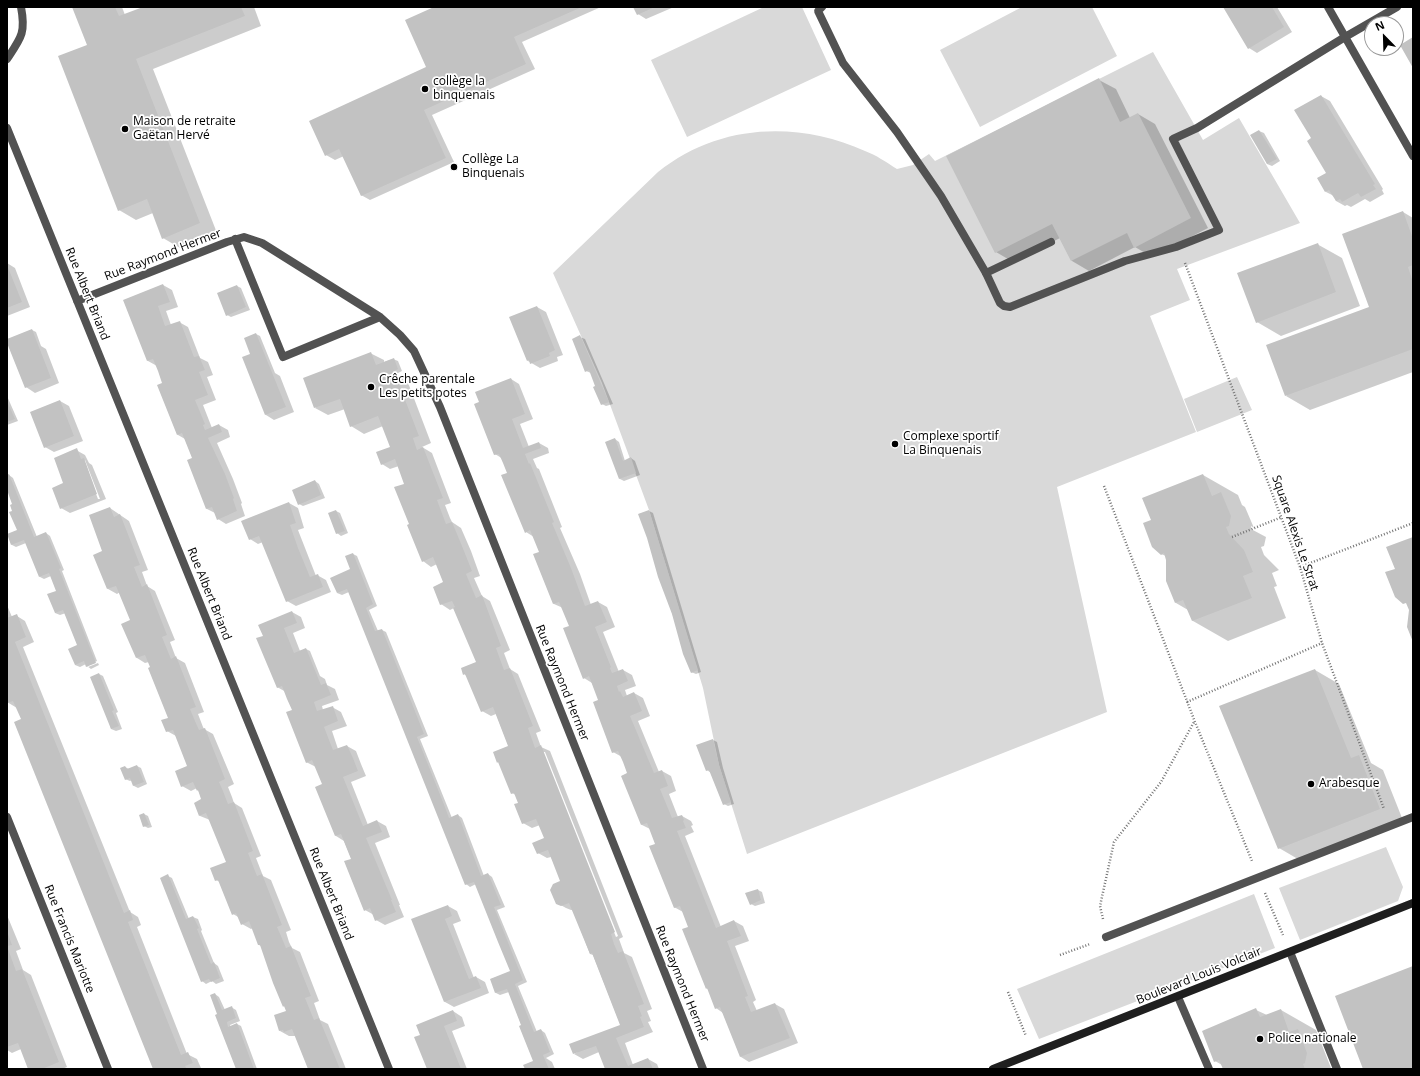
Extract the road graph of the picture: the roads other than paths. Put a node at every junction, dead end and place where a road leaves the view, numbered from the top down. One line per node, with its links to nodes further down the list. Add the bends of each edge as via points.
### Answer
1 (21, 7): 6 (street, via 21,39)
2 (822, 7): 11 (street, via 818,11 843,63 897,132 941,196)
3 (1328, 7): 5 (street)
4 (1397, 7): 5 (street)
5 (1345, 37): 8 (street); 11 (street, via 1197,128 1173,139 1219,230 1176,247 1125,261 1010,307 1000,303)
6 (7, 59)
7 (7, 128): 12 (street, Rue Albert Briand)
8 (1413, 156)
9 (235, 239): 12 (street, Rue Raymond Hermer); 13 (street, Rue Raymond Hermer, via 244,238 262,243); 13 (street, Rue Raymond Hermer, via 283,357)
10 (1051, 242): 11 (street)
11 (986, 273)
12 (77, 301): 21 (street, Rue Albert Briand)
13 (380, 317): 22 (street, Rue Raymond Hermer, via 414,351 440,407)
14 (7, 817): 20 (street, Rue Francis Mariotte)
15 (1413, 817): 17 (street)
16 (1413, 903): 18 (street, Boulevard Louis Volclair)
17 (1106, 938)
18 (1290, 952): 19 (street, Boulevard Louis Volclair); 25 (street)
19 (1178, 997): 23 (street, Boulevard Louis Volclair); 24 (street)
20 (108, 1069)
21 (389, 1069)
22 (703, 1069)
23 (994, 1069)
24 (1209, 1069)
25 (1337, 1069)

